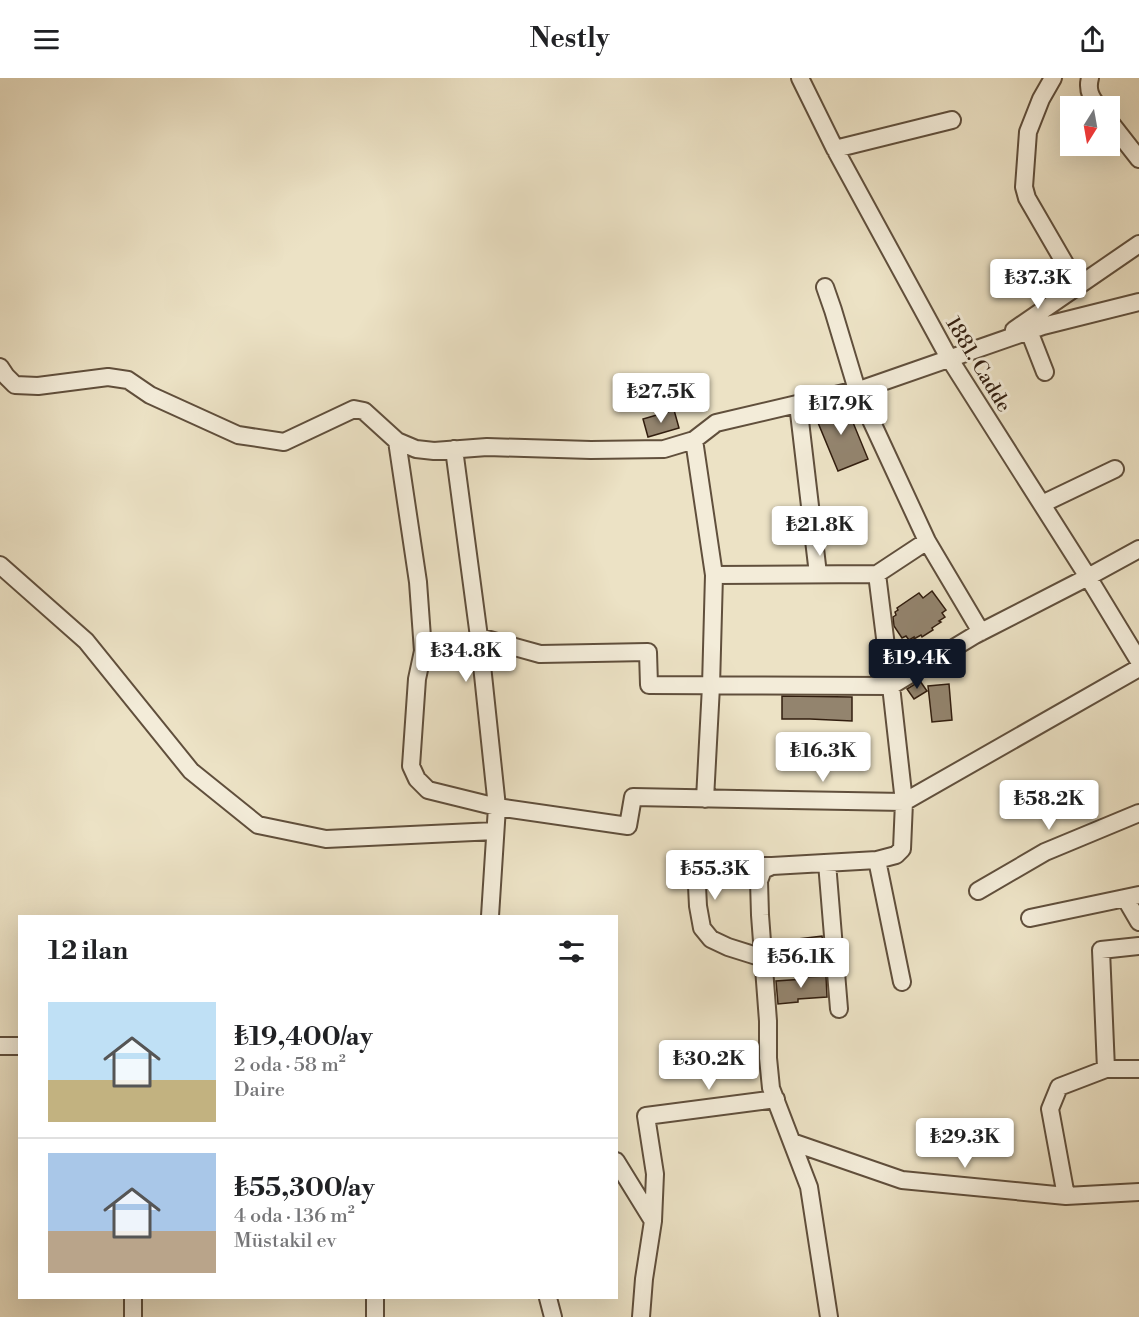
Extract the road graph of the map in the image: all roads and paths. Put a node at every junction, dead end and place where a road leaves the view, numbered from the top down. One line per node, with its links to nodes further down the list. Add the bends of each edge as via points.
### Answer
1 (800, 78): 7 (street, 1881. Cadde)
2 (1053, 78): 10 (street, via 1028,132 1024,187)
3 (1090, 78): 4 (street)
4 (1091, 96)
5 (952, 120): 7 (street)
6 (1120, 135): 8 (street)
7 (835, 149): 15 (street, 1881. Cadde)
8 (1139, 159)
9 (1139, 244): 10 (street)
10 (1078, 286): 14 (street)
11 (825, 287): 19 (street)
12 (1139, 302): 13 (street)
13 (1029, 331): 14 (street); 17 (street)
14 (997, 342): 15 (street)
15 (949, 358): 19 (street); 25 (street, 1881. Cadde)
16 (0, 368): 18 (street)
17 (1045, 372)
18 (8, 388): 22 (street, via 108,377 128,380 150,395 238,435 284,442 354,409 364,411)
19 (857, 390): 20 (street); 26 (street)
20 (798, 404): 21 (street, via 716,423); 29 (street)
21 (694, 440): 23 (street, via 664,449); 31 (street)
22 (397, 441): 23 (street, via 416,449); 41 (street, via 418,582 423,651 417,679 411,766 428,790)
23 (454, 449): 34 (street)
24 (1114, 469): 25 (street)
25 (1042, 504): 32 (street, 1881. Cadde)
26 (927, 541): 30 (street); 33 (street)
27 (1139, 549): 32 (street)
28 (0, 565): 43 (street, via 86,641 191,771 258,825 326,839)
29 (818, 574): 30 (street); 31 (street)
30 (877, 574): 38 (street)
31 (714, 575): 37 (street)
32 (1088, 577): 33 (street); 35 (street, 1881. Cadde)
33 (981, 632): 38 (street)
34 (479, 637): 37 (street, via 540,654 648,652 649,685); 41 (street)
35 (1139, 661)
36 (1139, 668): 40 (street)
37 (711, 686): 38 (street); 39 (street)
38 (891, 686): 40 (street)
39 (705, 799): 40 (street); 41 (street, via 633,797 628,826)
40 (904, 802): 44 (street, via 902,849 896,855)
41 (496, 807): 43 (street)
42 (1139, 813): 47 (street, via 1045,852)
43 (495, 831): 49 (street)
44 (877, 860): 45 (street); 54 (street)
45 (827, 863): 46 (street); 55 (street)
46 (772, 866): 53 (street, via 763,870 759,881); 53 (street, via 696,866 702,928 711,939)
47 (978, 891)
48 (1132, 897): 50 (street); 51 (street)
49 (490, 915)
50 (1030, 918)
51 (1139, 922)
52 (1139, 946): 58 (street, via 1101,950)
53 (763, 958): 60 (street, via 768,1058)
54 (902, 982)
55 (839, 1009)
56 (0, 1046): 57 (street)
57 (18, 1046)
58 (1106, 1069): 59 (street); 64 (street, via 1059,1087 1050,1109)
59 (1139, 1070)
60 (776, 1099): 61 (street); 65 (street, via 646,1116 655,1174)
61 (792, 1142): 64 (street, via 902,1180); 73 (street, via 809,1187)
62 (618, 1164): 65 (street)
63 (1139, 1192): 64 (street)
64 (1066, 1196)
65 (653, 1221): 72 (street)
66 (133, 1299): 69 (street)
67 (375, 1299): 70 (street)
68 (548, 1299): 71 (street)
69 (133, 1317)
70 (375, 1317)
71 (553, 1317)
72 (641, 1317)
73 (829, 1317)

